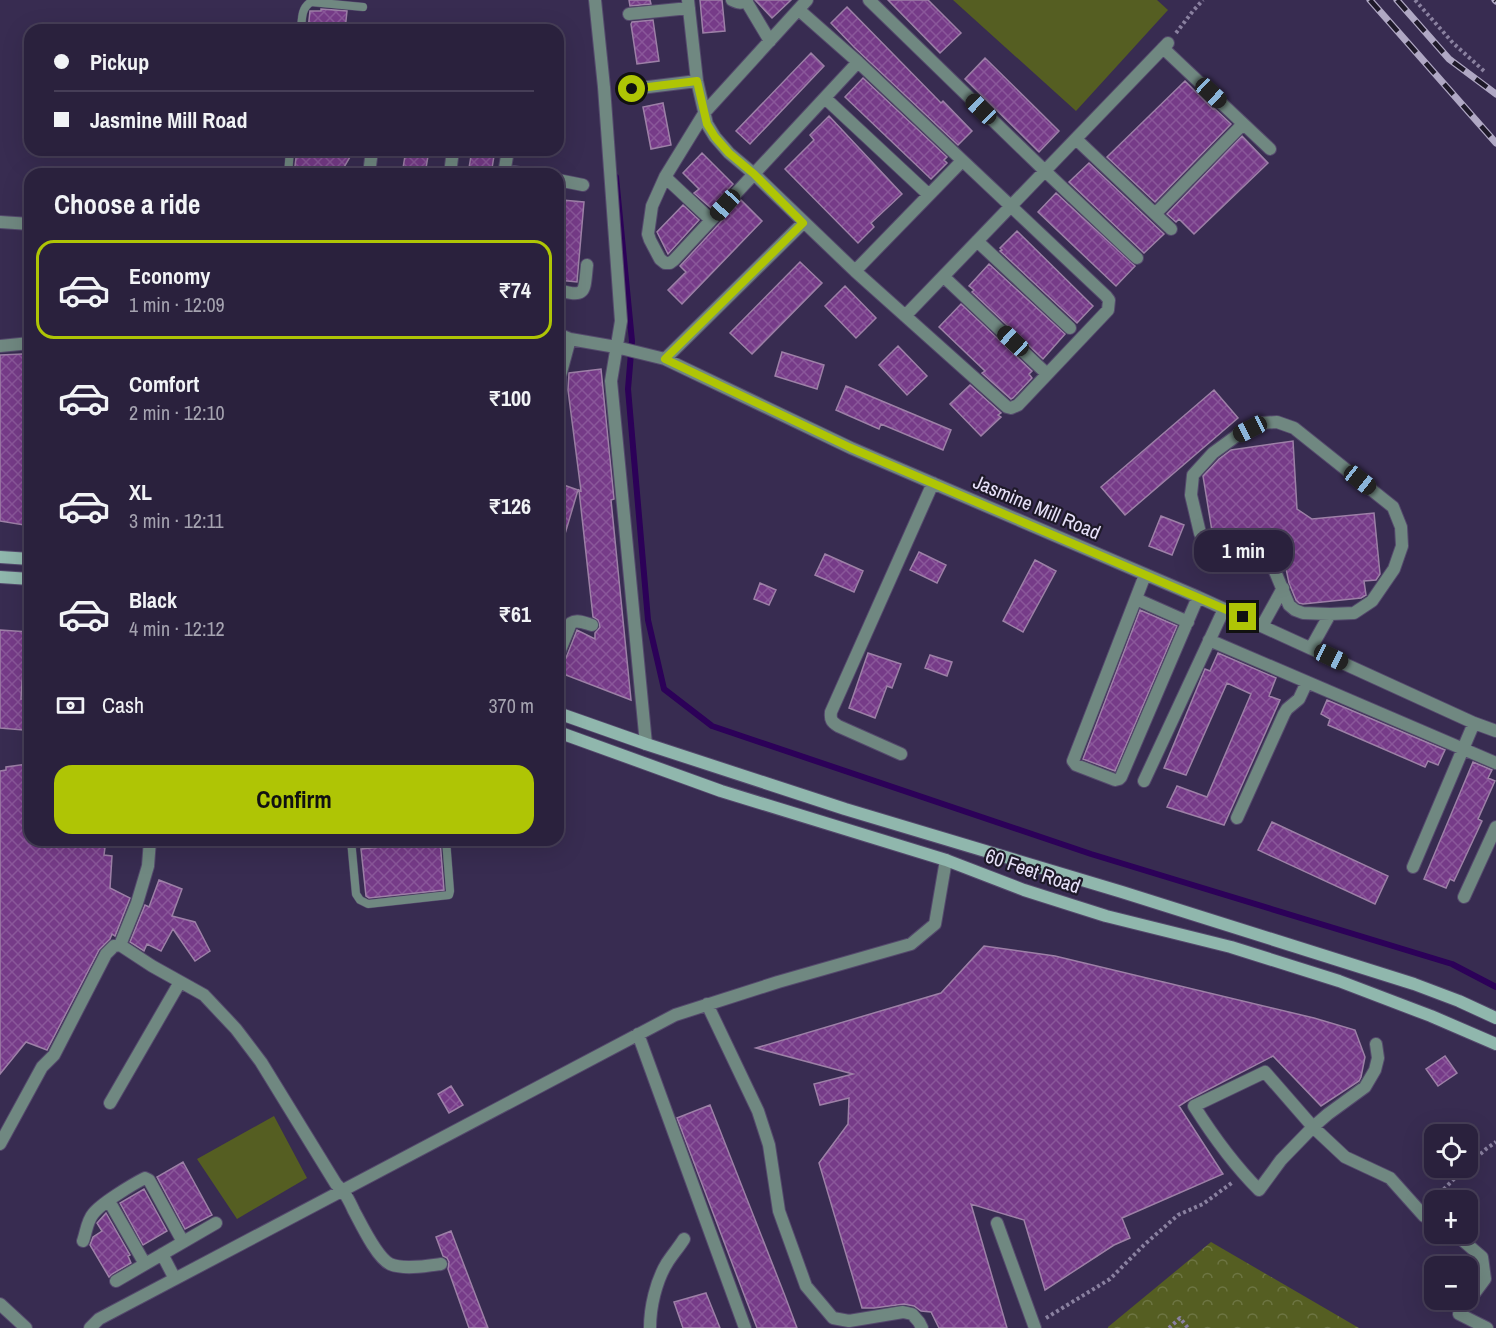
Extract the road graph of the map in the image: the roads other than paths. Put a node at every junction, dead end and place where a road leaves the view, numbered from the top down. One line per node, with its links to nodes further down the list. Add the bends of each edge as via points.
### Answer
1 (596, 0): 45 (street, via 621,321)
2 (732, 0): 3 (street)
3 (746, 0): 10 (street)
4 (869, 0): 20 (street)
5 (688, 4): 8 (street); 12 (street)
6 (803, 5): 10 (street); 11 (street)
7 (363, 8): 9 (lane, via 311,2 305,6)
8 (630, 14)
9 (302, 24)
10 (770, 41): 15 (street)
11 (858, 63): 14 (street); 19 (street)
12 (697, 81): 13 (street); 15 (street)
13 (632, 89)
14 (825, 98): 21 (street); 25 (street)
15 (705, 112): 21 (street, via 715,137); 22 (street)
16 (1244, 124): 17 (street, via 1165,46); 18 (street); 27 (street)
17 (1076, 139): 20 (street); 27 (street)
18 (1270, 149)
19 (962, 161): 25 (street); 26 (street)
20 (1045, 171): 26 (street); 34 (street)
21 (754, 174): 28 (street); 30 (street)
22 (665, 177): 28 (street); 28 (street, via 652,206 648,234 660,259 665,263 674,260)
23 (564, 181): 24 (street)
24 (583, 185)
25 (929, 195): 36 (street)
26 (1010, 207): 33 (street); 48 (street, via 1109,300 1108,310)
27 (1155, 214): 32 (street)
28 (711, 220)
29 (0, 222): 31 (street)
30 (803, 223): 36 (street); 46 (street)
31 (24, 224)
32 (1171, 229)
33 (977, 241): 37 (street); 40 (street)
34 (1137, 258)
35 (587, 266): 38 (street, via 582,292 575,295)
36 (855, 271): 39 (street)
37 (944, 277): 39 (street); 48 (street)
38 (564, 292)
39 (905, 316): 48 (street, via 1006,407 1017,405)
40 (1070, 328)
41 (564, 336): 42 (street, Jasmine Mill Road)
42 (570, 339): 45 (street, Jasmine Mill Road); 47 (street)
43 (24, 344): 44 (street)
44 (0, 346)
45 (616, 347): 46 (street, Jasmine Mill Road); 71 (street, via 611,381)
46 (665, 359): 49 (street, Jasmine Mill Road)
47 (564, 361)
48 (1047, 374)
49 (933, 483): 52 (street, Jasmine Mill Road); 73 (street, via 830,718 838,726)
50 (0, 557): 51 (main road)
51 (24, 559)
52 (1145, 575): 56 (street, Jasmine Mill Road); 57 (street)
53 (0, 577): 54 (main road)
54 (24, 579)
55 (1283, 588): 59 (street, via 1295,610); 59 (street, via 1269,557 1255,549 1211,546 1204,541 1191,495 1193,475 1213,453 1261,423 1277,422 1294,428 1393,507 1401,527 1402,546 1395,569 1372,601 1354,613); 62 (street)
56 (1198, 597): 58 (street, Jasmine Mill Road); 60 (street)
57 (1136, 599): 60 (street); 60 (street, via 1073,761 1076,765 1114,780 1121,777)
58 (1224, 609): 62 (street, Jasmine Mill Road); 64 (street)
59 (1330, 614): 65 (street)
60 (1188, 622)
61 (592, 625): 63 (street, via 574,621)
62 (1262, 626): 65 (street, Jasmine Mill Road)
63 (564, 640)
64 (1209, 640): 66 (street); 75 (street)
65 (1311, 648): 68 (street, Jasmine Mill Road)
66 (1307, 682): 72 (street); 76 (street, via 1299,699 1284,714)
67 (564, 715): 71 (main road, 60 Feet Road)
68 (1474, 723): 69 (street, Jasmine Mill Road); 72 (street)
69 (1496, 731)
70 (564, 734): 81 (main road, 60 Feet Road, via 721,791)
71 (646, 744): 87 (main road, 60 Feet Road, via 1414,984)
72 (1463, 748): 74 (street); 82 (street)
73 (901, 753)
74 (1496, 763)
75 (1144, 781)
76 (1237, 818)
77 (1496, 827): 83 (street)
78 (150, 846): 84 (street, via 143,885)
79 (352, 846): 80 (lane, via 356,894 368,904 448,895)
80 (446, 846)
81 (946, 860): 86 (street, via 935,924 911,944); 90 (main road, 60 Feet Road, via 1106,916 1231,947 1339,981)
82 (1413, 867)
83 (1464, 897)
84 (120, 945): 85 (street); 93 (street, via 106,954 54,1055 42,1067)
85 (180, 982): 91 (street); 94 (street, via 204,995 236,1029)
86 (707, 1004): 88 (street); 114 (street, via 758,1111 769,1144 779,1211 806,1286 833,1318 849,1321 903,1312 912,1314)
87 (1496, 1018)
88 (638, 1034): 94 (street); 113 (street)
89 (1376, 1044): 92 (street, via 1375,1070 1365,1087)
90 (1496, 1044)
91 (110, 1103)
92 (1313, 1127): 92 (street, via 1265,1072 1194,1106 1259,1190); 96 (street, via 1345,1157 1390,1178)
93 (0, 1144)
94 (344, 1191): 105 (street, via 383,1259 391,1265 412,1268); 106 (street)
95 (109, 1201): 100 (street, via 92,1214); 101 (street, via 140,1180 149,1180); 104 (street)
96 (1424, 1213)
97 (997, 1222): 109 (street)
98 (216, 1223): 101 (street)
99 (684, 1239): 112 (street, via 667,1263 657,1288)
100 (83, 1242)
101 (183, 1242): 103 (street)
102 (1467, 1244): 115 (street, via 1482,1257 1485,1279 1459,1314)
103 (162, 1254): 104 (street); 106 (street)
104 (145, 1264): 107 (street)
105 (441, 1264)
106 (175, 1279): 111 (street, via 99,1319)
107 (116, 1281)
108 (0, 1304): 110 (street)
109 (1035, 1327)
110 (26, 1328)
111 (90, 1328)
112 (650, 1328)
113 (745, 1328)
114 (922, 1328)
115 (1487, 1328)

